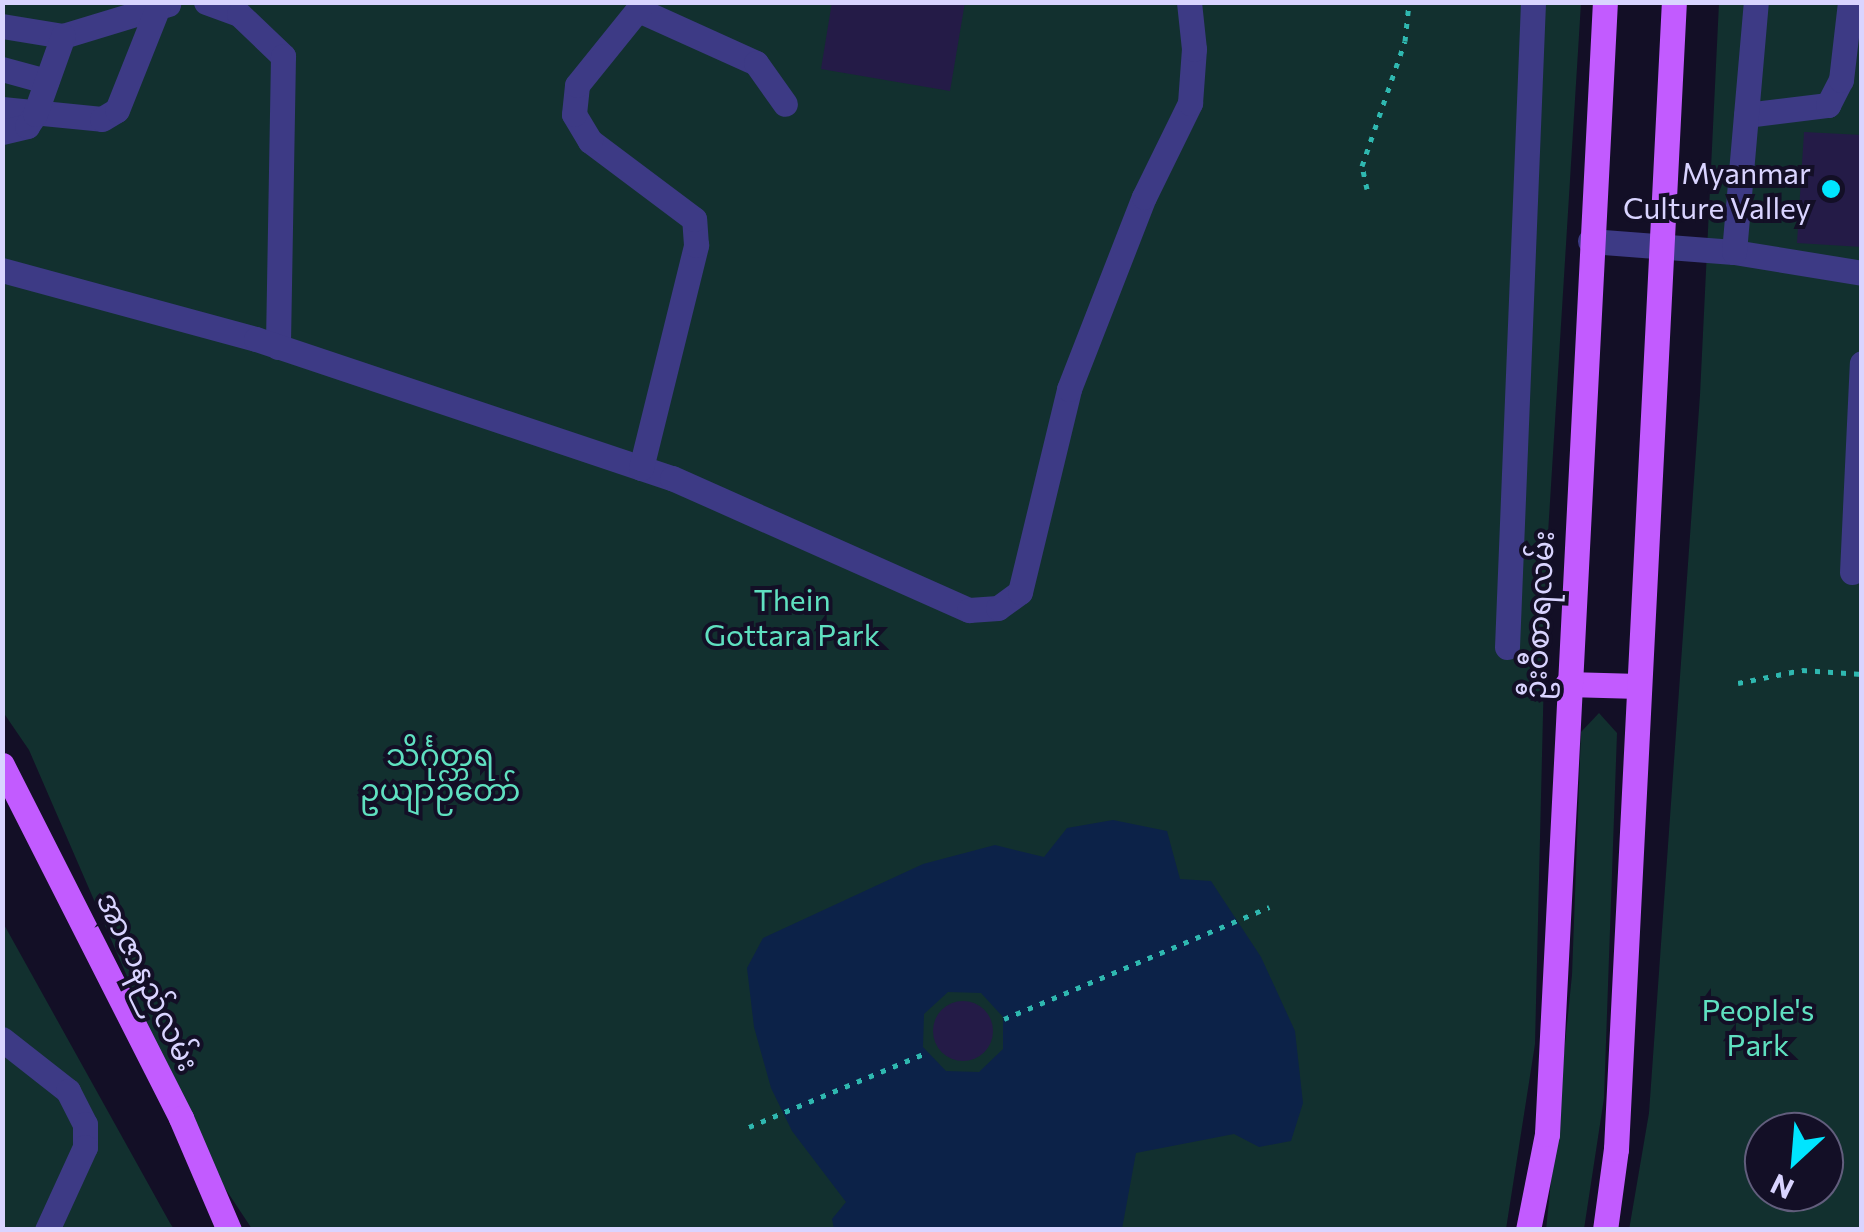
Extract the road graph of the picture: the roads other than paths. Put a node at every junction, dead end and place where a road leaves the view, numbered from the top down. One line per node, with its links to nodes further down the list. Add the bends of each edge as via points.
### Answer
1 (206, 2): 24 (lane, via 239,14 282,56)
2 (1189, 2): 26 (lane, via 1190,103 1144,197 1070,389 1020,592 998,608 968,610 832,544)
3 (1534, 2): 28 (lane)
4 (1605, 2): 19 (main road, ဦးဝီစာရလမ်း)
5 (1674, 2): 20 (main road)
6 (1756, 2): 17 (lane)
7 (1850, 2): 17 (lane, via 1841,80 1828,105)
8 (166, 5): 11 (lane); 16 (lane, via 117,110 102,118)
9 (643, 7): 14 (lane, via 756,63); 26 (lane, via 577,85 574,114 590,141 694,219 696,245)
10 (2, 26): 11 (lane)
11 (63, 36): 13 (lane)
12 (2, 69): 13 (lane)
13 (46, 82): 16 (lane)
14 (785, 104)
15 (2, 109): 16 (lane)
16 (35, 114): 18 (lane, via 27,126)
17 (1746, 115): 21 (lane)
18 (2, 132)
19 (1590, 241): 20 (lane); 29 (main road, ဦးဝီစာရလမ်း)
20 (1658, 247): 21 (lane); 30 (main road)
21 (1734, 252): 23 (lane)
22 (2, 270): 24 (lane)
23 (1862, 273)
24 (278, 347): 26 (lane)
25 (1862, 363): 27 (lane)
26 (642, 468)
27 (1852, 572)
28 (1507, 647)
29 (1566, 684): 30 (main road); 35 (main road, ဦးဝီစာရလမ်း, via 1547,1134)
30 (1639, 686): 36 (main road, via 1616,1149)
31 (2, 765): 34 (main road, အာဇာနည်လမ်း, via 172,1101)
32 (2, 1039): 33 (lane, via 68,1091 85,1124 84,1146)
33 (47, 1230)
34 (229, 1230)
35 (1528, 1230)
36 (1605, 1230)

